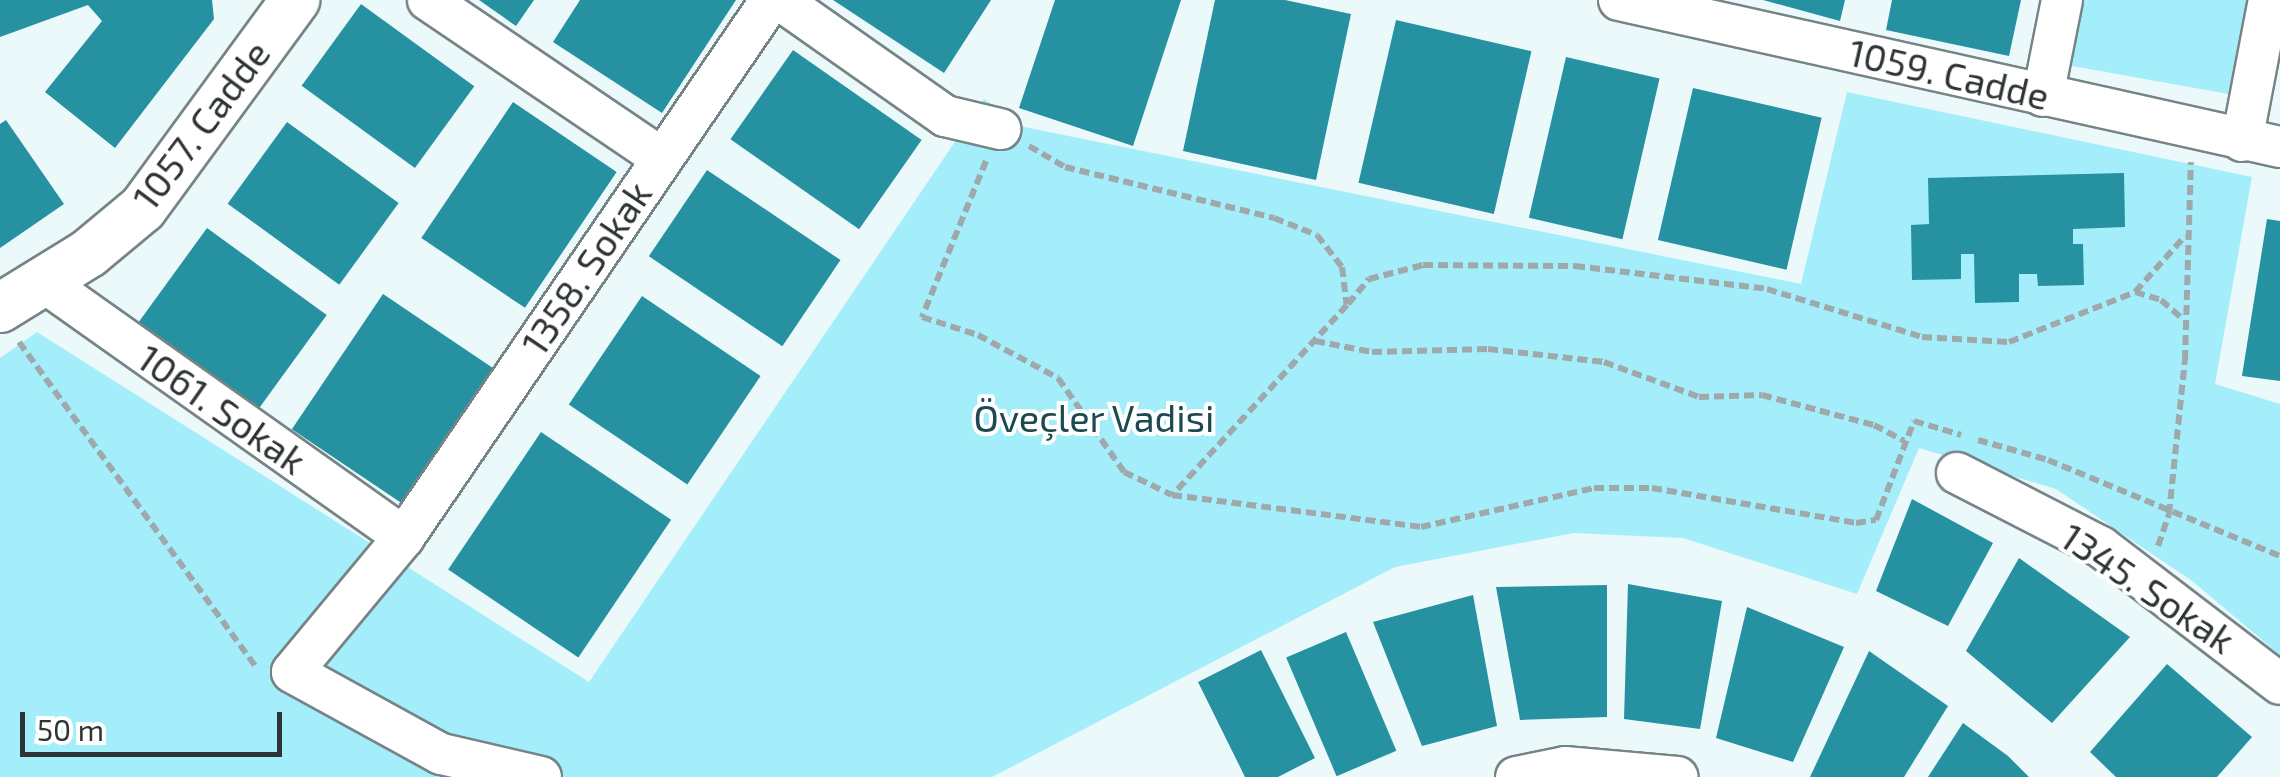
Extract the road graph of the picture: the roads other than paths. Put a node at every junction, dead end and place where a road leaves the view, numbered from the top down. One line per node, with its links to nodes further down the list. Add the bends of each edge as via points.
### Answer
1 (295, 0): 12 (street, 1057. Cadde, via 143,208 89,253)
2 (428, 0): 11 (street)
3 (771, 0): 11 (street, 1358. Sokak)
4 (780, 0): 9 (street, via 945,116)
5 (2062, 0): 8 (street)
6 (2269, 0): 10 (street)
7 (1642, 2): 8 (street, 1059. Cadde)
8 (2044, 96): 10 (street, 1059. Cadde)
9 (1000, 129)
10 (2261, 144)
11 (661, 158): 15 (street, 1358. Sokak)
12 (41, 280): 13 (street, 1057. Cadde); 15 (street, 1061. Sokak)
13 (6, 320)
14 (1957, 473): 16 (street, 1345. Sokak, via 2101,547)
15 (404, 537): 17 (street, 1358. Sokak, via 292,672 440,754)
16 (2280, 684)
17 (541, 777)
18 (1516, 777): 19 (street, via 1565,767)
19 (1678, 777)

